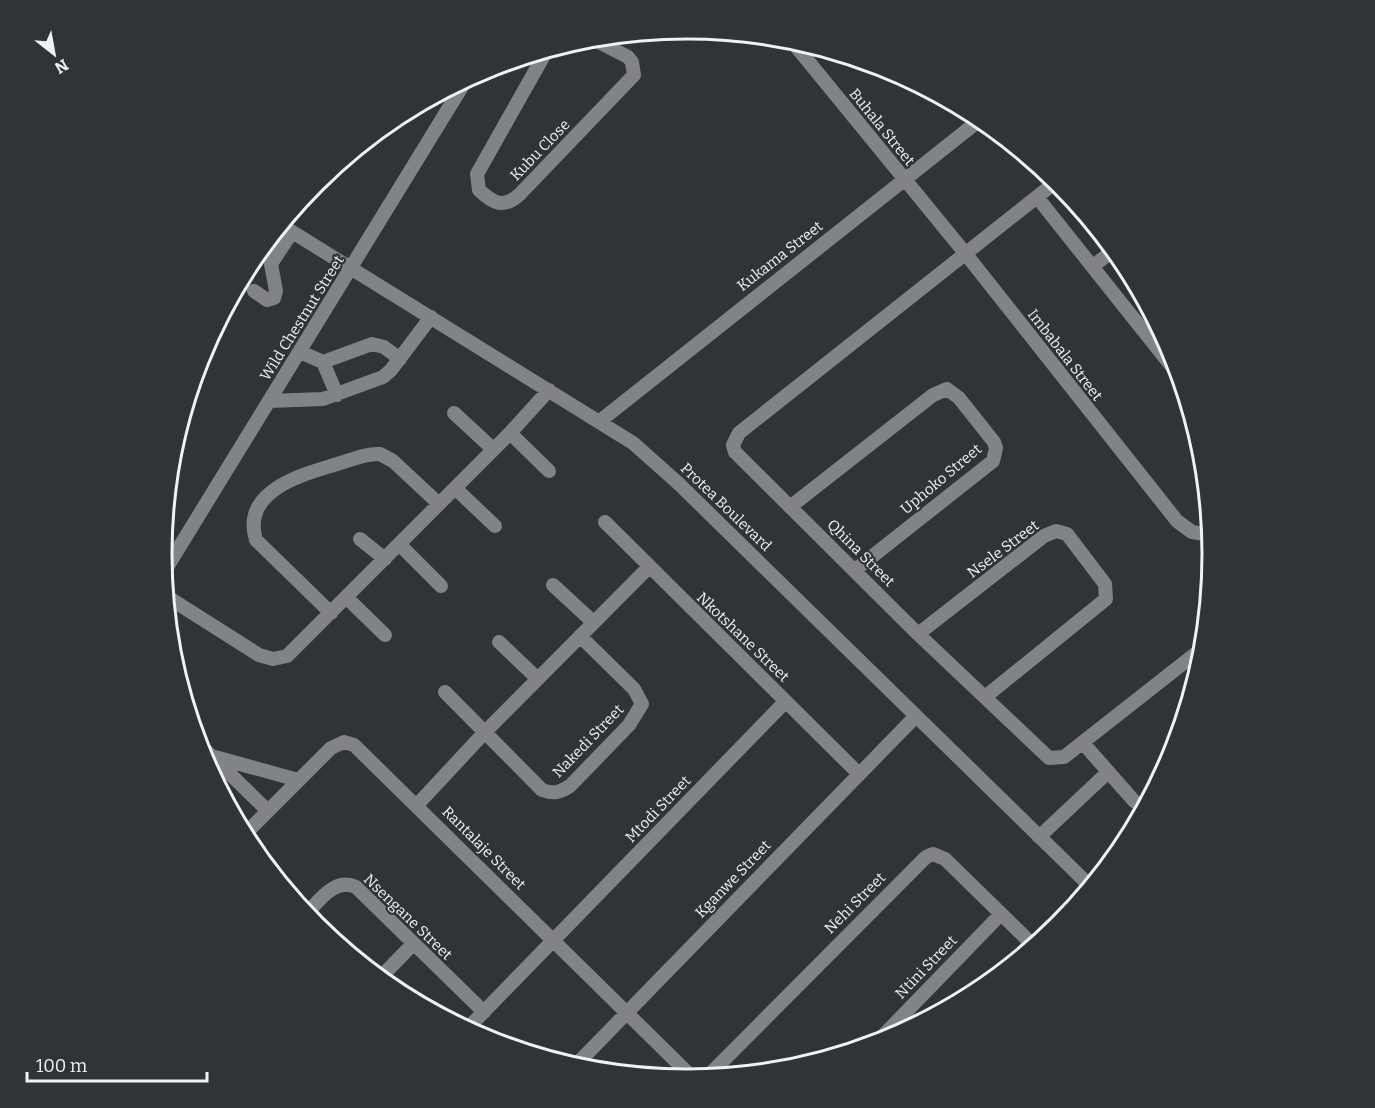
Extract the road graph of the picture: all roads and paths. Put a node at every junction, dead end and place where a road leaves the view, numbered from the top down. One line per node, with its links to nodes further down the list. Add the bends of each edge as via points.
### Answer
1 (606, 46): 3 (street, Kubu Close, via 628,57 633,75 519,195 506,204 495,202 479,190 477,174)
2 (800, 52): 6 (street, Buhala Street)
3 (541, 61)
4 (449, 98): 14 (street, Wild Chestnut Street)
5 (973, 125): 6 (street, Kukama Street)
6 (903, 180): 11 (street, Imbabala Street); 25 (street, Kukama Street)
7 (1049, 187): 8 (street)
8 (1037, 197): 11 (street); 13 (street)
9 (288, 229): 14 (street, Protea Boulevard)
10 (285, 233): 15 (street, via 271,264 274,298 267,300)
11 (965, 253): 31 (street, Qhina Street, via 735,438 733,445 740,459); 34 (street, Imbabala Street, via 1177,521)
12 (1107, 256): 13 (street)
13 (1094, 266): 17 (street)
14 (352, 268): 16 (street, Protea Boulevard); 18 (street, Wild Chestnut Street)
15 (254, 291)
16 (430, 317): 19 (street); 21 (street, Protea Boulevard)
17 (1150, 329)
18 (300, 352): 20 (street); 23 (street, Wild Chestnut Street)
19 (400, 359): 20 (street, via 384,346 372,344); 22 (street, via 383,377)
20 (323, 362): 22 (street)
21 (549, 390): 25 (street, Protea Boulevard); 26 (street)
22 (337, 394): 23 (street, via 323,399)
23 (269, 401): 37 (street, Wild Chestnut Street)
24 (454, 413): 27 (street)
25 (600, 421): 56 (street, Protea Boulevard, via 654,460)
26 (510, 433): 27 (street); 28 (street)
27 (493, 448): 29 (street)
28 (549, 471)
29 (455, 488): 30 (street); 33 (street)
30 (439, 504): 36 (street); 45 (street, via 393,460 380,454 298,476 274,489 257,514 253,533 256,540)
31 (790, 507): 40 (street, Qhina Street); 40 (street, Uphoko Street, via 933,395 947,389 956,394 994,442 993,460)
32 (605, 522): 39 (street, Nkotshane Street)
33 (495, 526)
34 (1201, 533)
35 (360, 539): 38 (street)
36 (400, 545): 38 (street); 42 (street)
37 (172, 559)
38 (385, 559): 43 (street)
39 (648, 568): 46 (street); 55 (street, Nkotshane Street)
40 (855, 570): 47 (street, Qhina Street)
41 (554, 585): 46 (street)
42 (441, 586)
43 (347, 598): 45 (street); 48 (street)
44 (175, 602): 45 (street, via 259,655 273,659 282,659 294,651)
45 (330, 613)
46 (593, 622): 49 (street)
47 (918, 634): 54 (street, Qhina Street); 54 (street, Nsele Street, via 1044,536 1056,531 1067,534 1105,584 1106,598)
48 (386, 635)
49 (580, 636): 52 (street); 57 (street, Nakedi Street, via 634,689 642,704 629,725 570,786 554,793 542,790)
50 (500, 642): 52 (street)
51 (1192, 656): 58 (street, Qhina Street)
52 (538, 678): 57 (street)
53 (445, 692): 57 (street)
54 (985, 697): 58 (street, Qhina Street, via 1049,758 1064,757)
55 (785, 702): 62 (street, Nkotshane Street); 72 (street, Mtodi Street)
56 (916, 717): 62 (street, Kganwe Street); 68 (street, Protea Boulevard)
57 (485, 732): 65 (street)
58 (1083, 743): 61 (street)
59 (215, 758): 63 (street)
60 (216, 760): 66 (street)
61 (1107, 773): 64 (street); 68 (street)
62 (859, 774): 77 (street, Kganwe Street)
63 (298, 780): 65 (street, Rantalaje Street, via 330,748 349,743); 66 (street, Rantalaje Street)
64 (1138, 803)
65 (417, 805): 72 (street, Rantalaje Street)
66 (268, 810): 67 (street, Rantalaje Street)
67 (251, 827)
68 (1039, 837): 69 (street, Protea Boulevard)
69 (1085, 881)
70 (313, 908): 74 (street, Nsengane Street, via 337,885 356,886)
71 (1001, 914): 73 (street, Nehi Street); 79 (street, Ntini Street); 81 (street, Nehi Street, via 945,859 933,854 926,856)
72 (554, 940): 76 (street, Mtodi Street); 77 (street, Rantalaje Street)
73 (1028, 940)
74 (413, 944): 75 (street); 76 (street, Nsengane Street)
75 (386, 972)
76 (484, 1012): 78 (street, Mtodi Street)
77 (627, 1012): 80 (street, Kganwe Street); 82 (street, Rantalaje Street)
78 (474, 1022)
79 (892, 1027)
80 (583, 1058)
81 (716, 1068)
82 (684, 1069)

